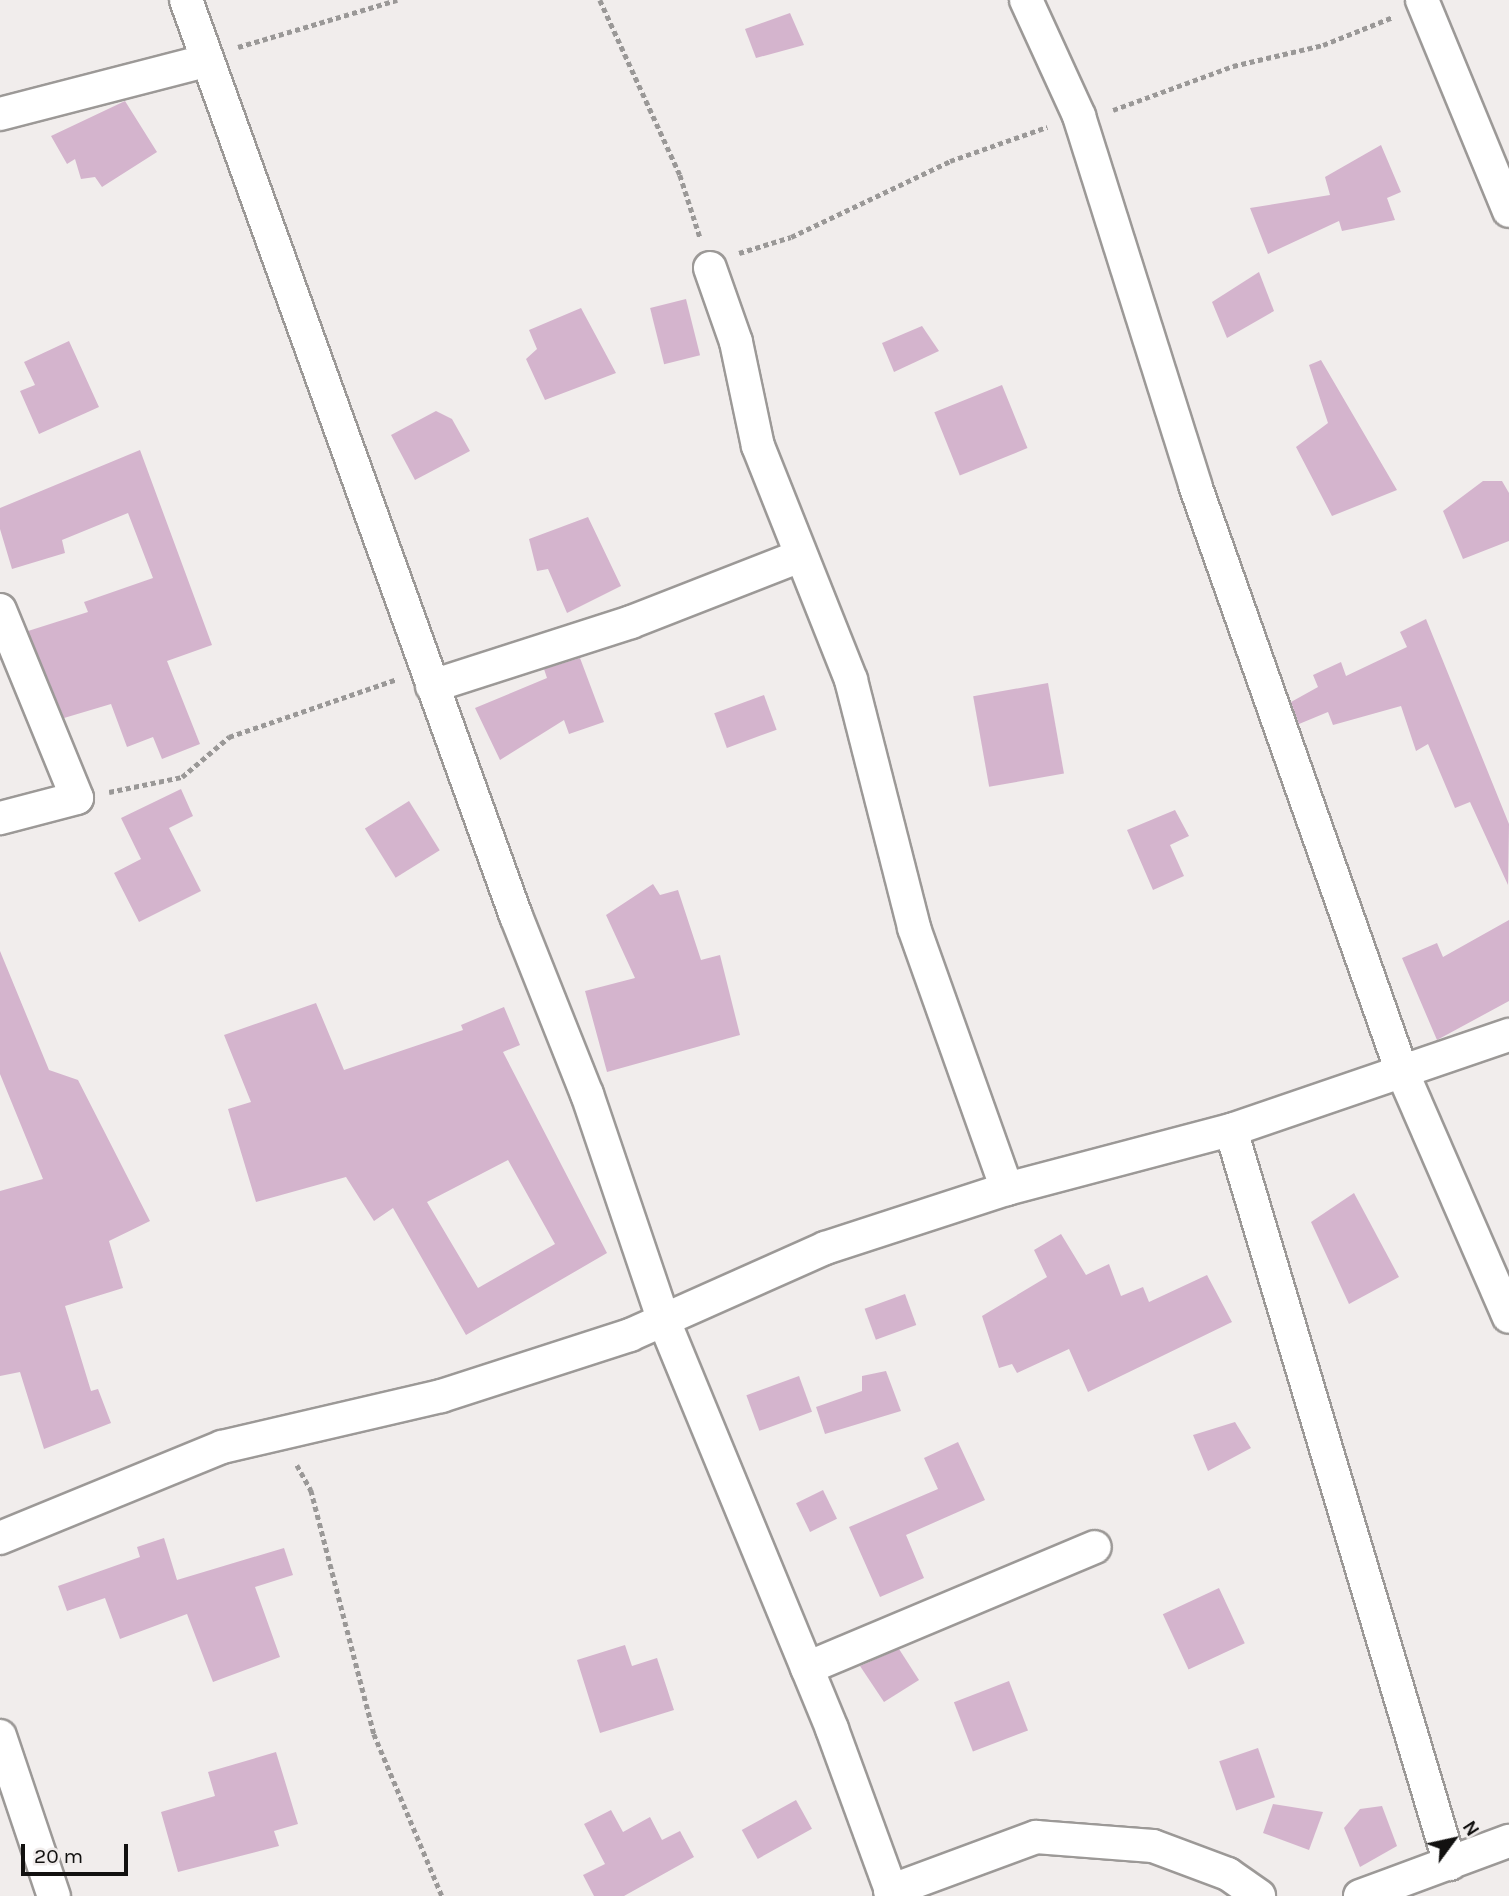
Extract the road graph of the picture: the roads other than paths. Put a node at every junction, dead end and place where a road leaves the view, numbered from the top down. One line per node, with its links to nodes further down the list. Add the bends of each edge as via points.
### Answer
1 (186, 0): 4 (street)
2 (1026, 0): 13 (street, via 1079,116 1195,485)
3 (1423, 2): 6 (street)
4 (204, 57): 5 (street); 10 (street)
5 (0, 114)
6 (1509, 211)
7 (710, 268): 8 (street, via 736,342 758,446)
8 (800, 556): 10 (street, via 643,618); 15 (street, via 850,680 914,928)
9 (0, 610): 11 (street, via 77,798)
10 (429, 678): 17 (street, via 587,1094)
11 (0, 818)
12 (1509, 1035): 13 (street)
13 (1401, 1069): 14 (street); 16 (street)
14 (1231, 1130): 15 (street); 23 (street)
15 (1007, 1189): 17 (street, via 778,1266)
16 (1509, 1317)
17 (664, 1321): 18 (street, via 381,1414 222,1447); 20 (street)
18 (0, 1538)
19 (1095, 1547): 20 (street)
20 (807, 1668): 24 (street)
21 (0, 1736): 25 (street)
22 (1509, 1841): 23 (street)
23 (1450, 1864): 27 (street)
24 (891, 1893): 26 (street, via 1036,1837 1153,1846 1228,1874)
25 (54, 1896)
26 (1259, 1896)
27 (1360, 1896)

